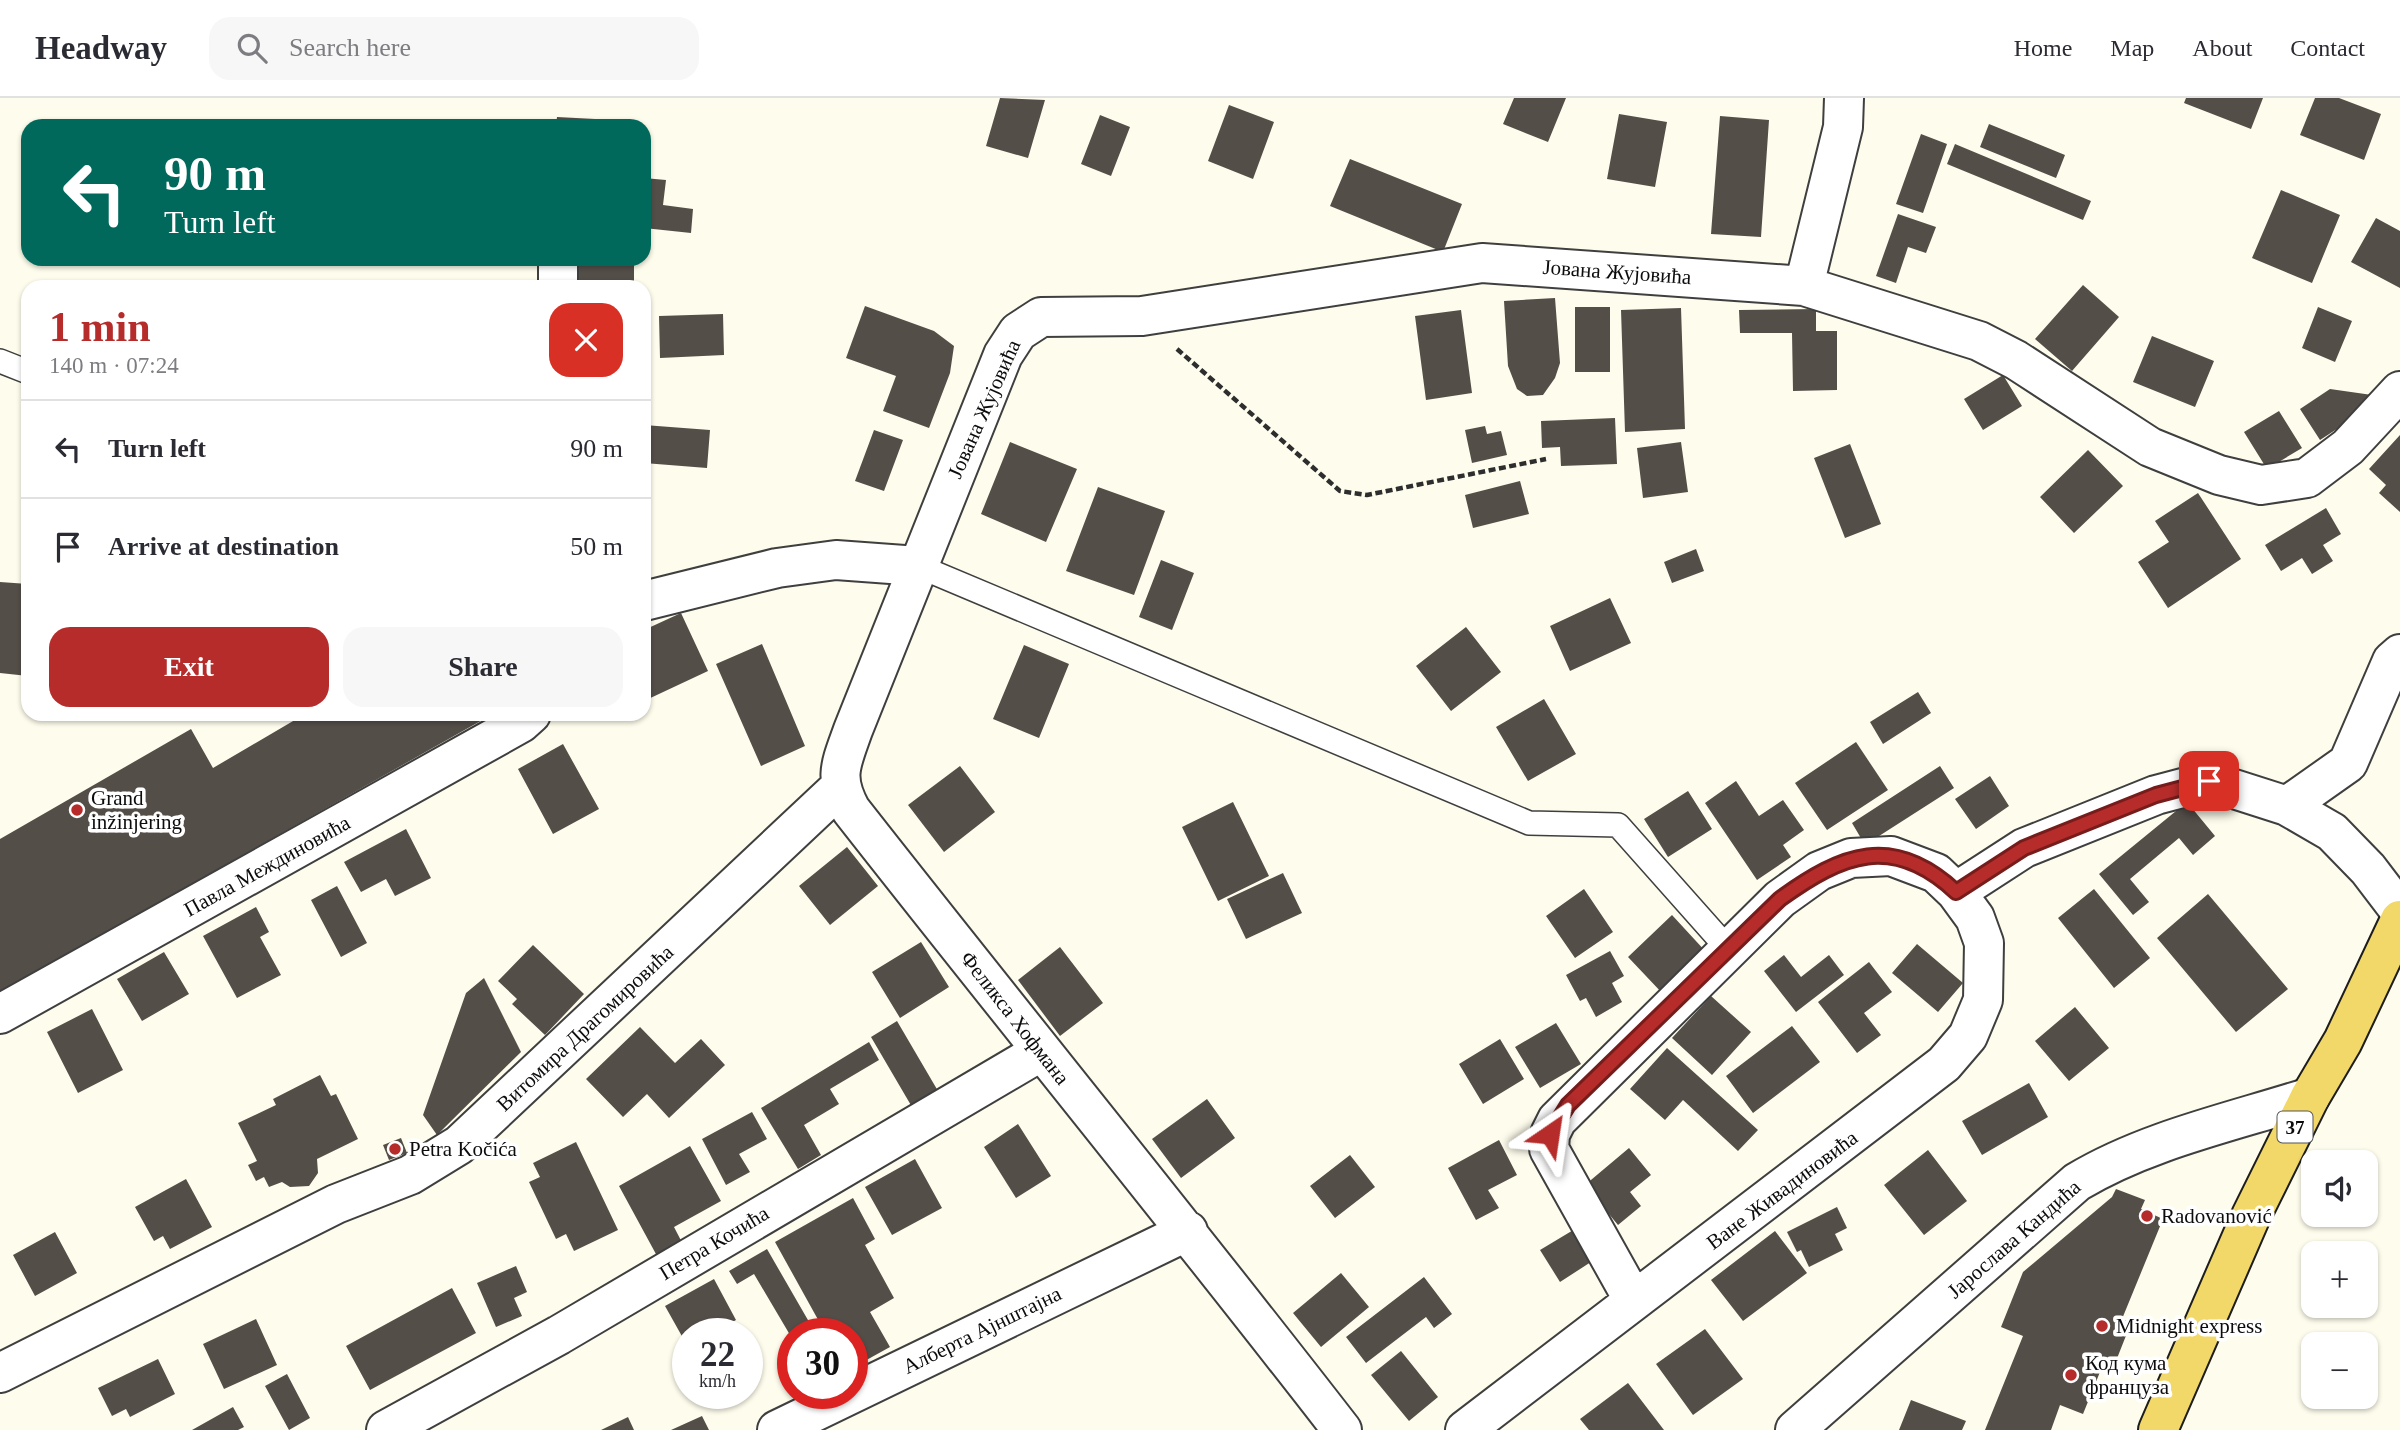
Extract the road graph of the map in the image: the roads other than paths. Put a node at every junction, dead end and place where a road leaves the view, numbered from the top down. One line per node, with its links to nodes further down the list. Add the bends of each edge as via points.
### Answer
1 (1844, 98): 2 (street, via 1843,127)
2 (1804, 286): 5 (street, Јована Жујовића, via 1979,341 2150,447 2219,475 2260,485 2307,478 2348,447); 6 (street, Јована Жујовића, via 1482,263 1142,316 1041,317 1018,332 1003,355)
3 (0, 360): 4 (lane)
4 (21, 369)
5 (2400, 391)
6 (918, 566): 7 (street, via 836,560 777,568); 10 (street, via 853,730); 15 (lane, via 1529,823 1618,825)
7 (651, 599)
8 (2400, 654): 11 (street, via 2392,661 2348,763)
9 (523, 721): 17 (street, Павла Междиновића)
10 (839, 788): 19 (street, Феликса Хофмана, via 851,810); 23 (street, Витомира Драгомировића, via 459,1145 410,1175 336,1205)
11 (2287, 806): 12 (street, via 2209,781 2156,795 2024,848); 13 (street, via 2332,832)
12 (1956, 892): 15 (street, Ване Живадиновића, via 1936,873 1891,856 1851,858 1819,871 1780,899); 22 (street, Ване Живадиновића, via 1975,918 1984,943 1983,1000 1968,1036 1912,1092)
13 (2400, 911)
14 (2400, 920): 18 (main road, 37)
15 (1729, 950): 22 (street, Ване Живадиновића, via 1568,1105 1550,1134 1549,1149)
16 (2400, 971): 18 (main road, 37)
17 (0, 1014)
18 (2343, 1041): 20 (main road, 37)
19 (1040, 1052): 21 (street, Феликса Хофмана); 25 (street, Петра Кочића, via 559,1335)
20 (2310, 1097): 28 (street, Јарослава Кандића, via 2139,1152 2077,1182); 29 (main road, 37, via 2251,1216)
21 (1188, 1231): 24 (street, Алберта Ајнштајна); 26 (street, Феликса Хофмана)
22 (1634, 1301): 27 (street, Ване Живадиновића)
23 (0, 1373)
24 (798, 1425)
25 (386, 1430)
26 (1342, 1430)
27 (1465, 1430)
28 (1795, 1430)
29 (2158, 1430)

